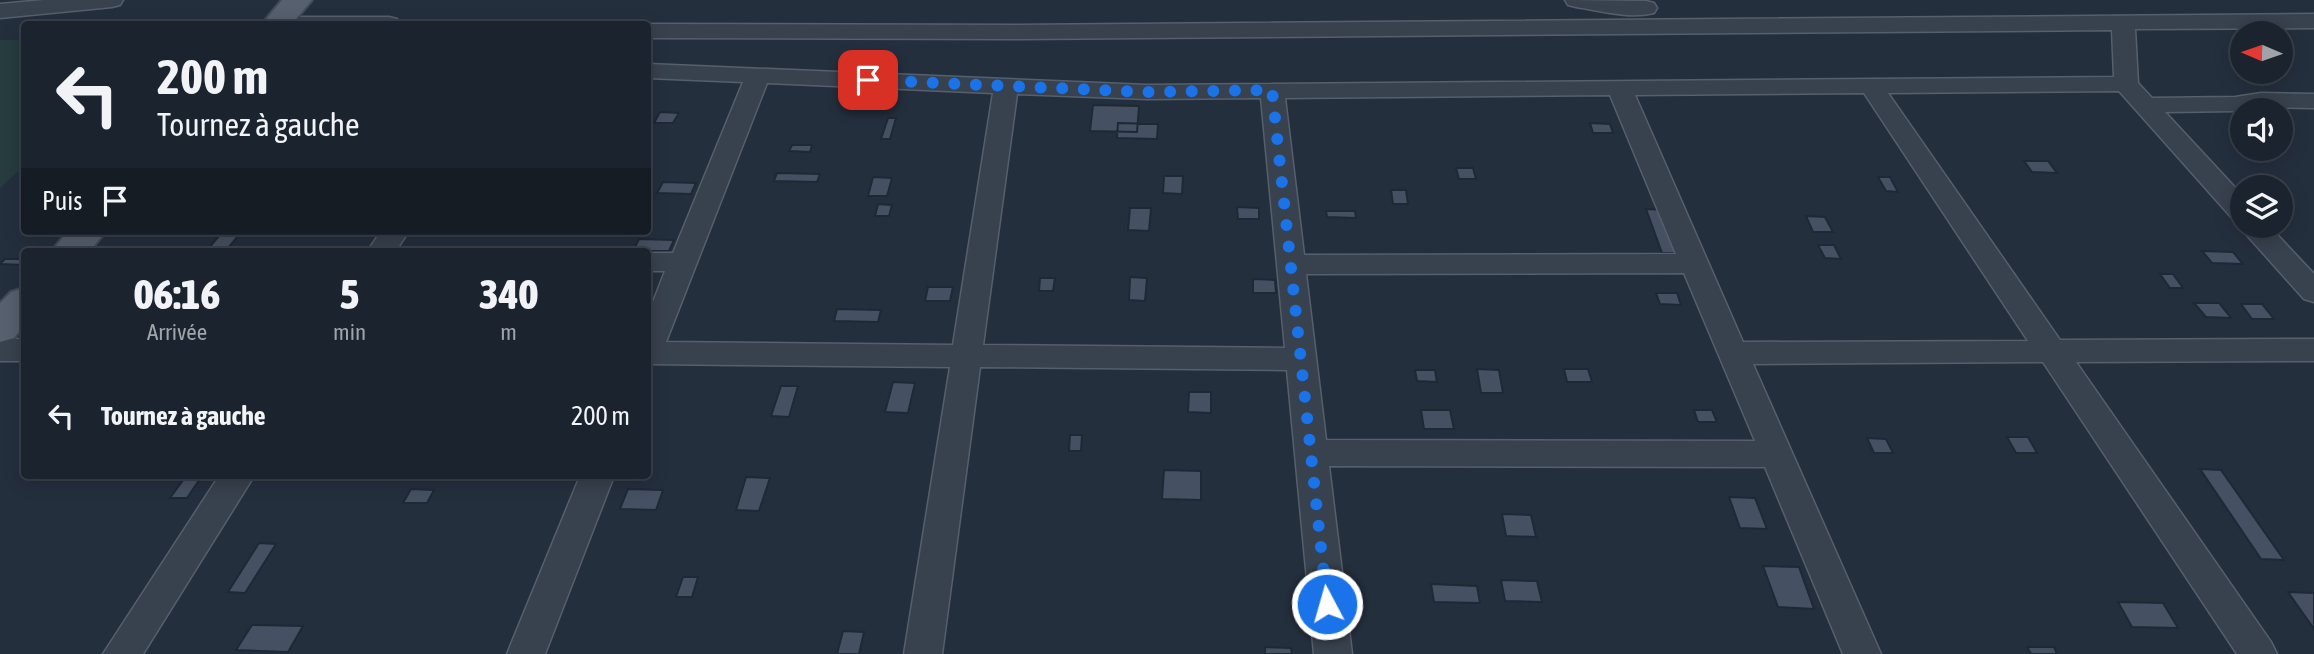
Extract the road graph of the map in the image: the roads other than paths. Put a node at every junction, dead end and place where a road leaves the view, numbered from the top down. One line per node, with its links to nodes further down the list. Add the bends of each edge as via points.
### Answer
1 (112, 0): 5 (street)
2 (1576, 0): 4 (street, via 1643,8)
3 (2223, 0): 4 (street)
4 (2173, 10): 8 (street); 9 (street)
5 (0, 11)
6 (285, 19): 7 (street)
7 (327, 21)
8 (2314, 21)
9 (2123, 22): 10 (street); 13 (street)
10 (651, 31)
11 (651, 71): 12 (street)
12 (758, 76): 15 (street); 25 (street)
13 (2126, 84): 14 (street); 19 (street)
14 (1870, 85): 16 (street); 34 (street)
15 (1006, 86): 17 (street, via 1147,92); 36 (street)
16 (1619, 87): 17 (street); 26 (street)
17 (1272, 90): 27 (street)
18 (2314, 101): 19 (street)
19 (2146, 106): 20 (street)
20 (2230, 199)
21 (84, 235): 23 (main road)
22 (2265, 238): 28 (street)
23 (73, 248)
24 (651, 262): 25 (street)
25 (683, 262): 29 (street)
26 (1695, 264): 27 (street); 35 (street)
27 (1291, 265): 37 (street)
28 (2312, 288)
29 (651, 343)
30 (0, 350): 31 (street)
31 (21, 350)
32 (2314, 350): 34 (street)
33 (651, 351): 36 (street)
34 (2052, 351): 35 (street); 47 (street)
35 (1733, 353): 39 (street)
36 (967, 356): 37 (street); 44 (street)
37 (1301, 359): 38 (street)
38 (1311, 453): 39 (street); 45 (street)
39 (1776, 454): 46 (street)
40 (235, 479): 42 (street)
41 (596, 479): 43 (street)
42 (122, 654)
43 (526, 654)
44 (923, 654)
45 (1333, 654)
46 (1862, 654)
47 (2258, 654)

